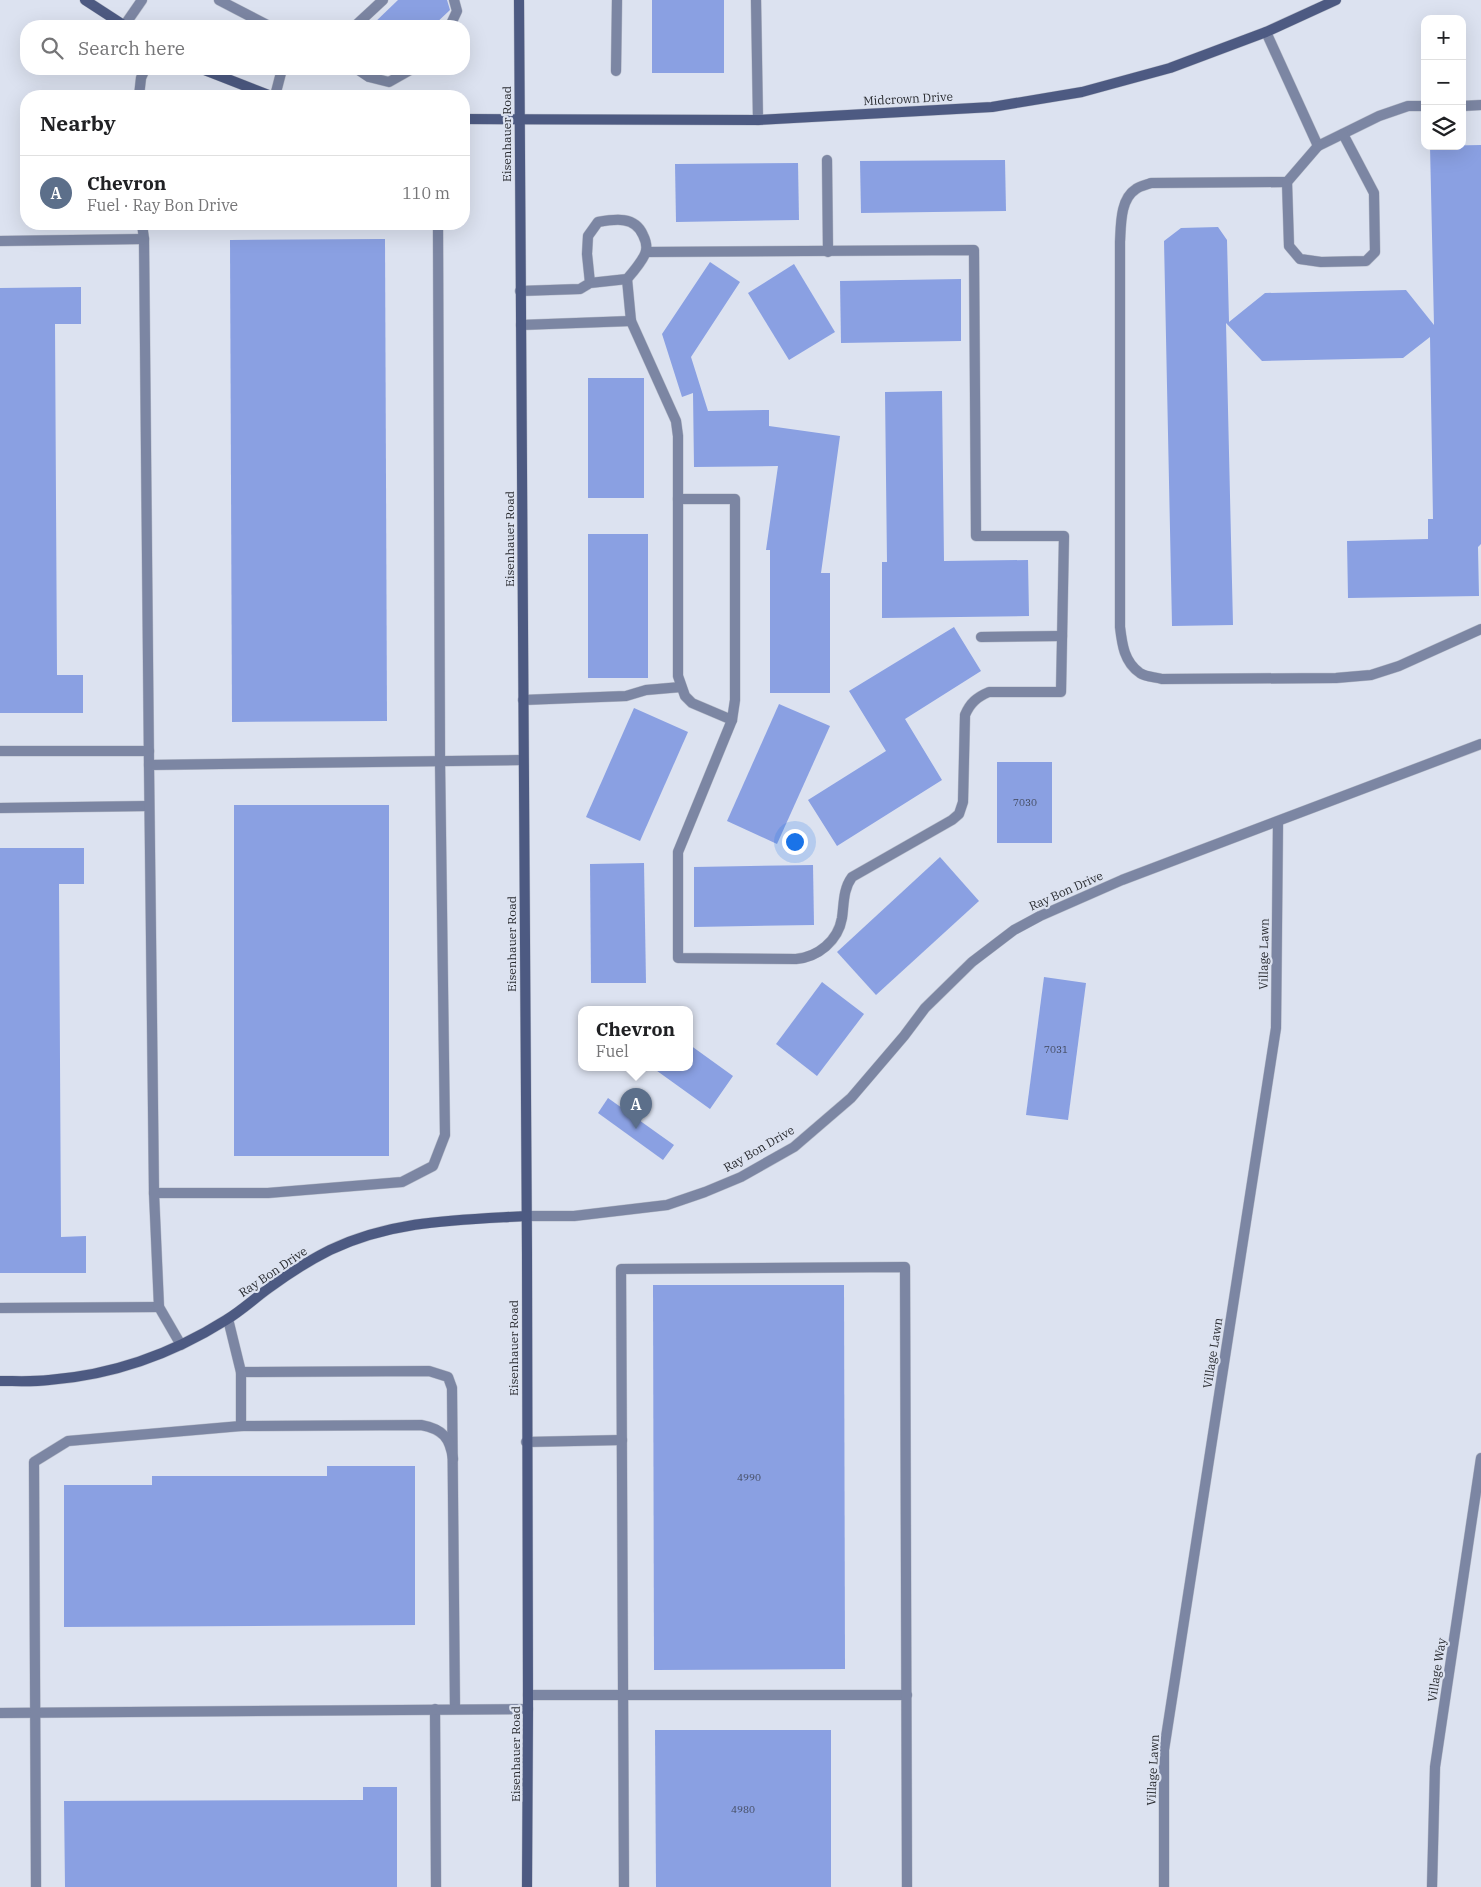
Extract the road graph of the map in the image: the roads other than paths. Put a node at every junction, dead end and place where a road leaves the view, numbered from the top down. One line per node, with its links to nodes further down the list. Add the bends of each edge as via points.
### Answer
1 (85, 0): 10 (main road)
2 (142, 0): 11 (street)
3 (219, 0): 12 (street)
4 (383, 0): 13 (street)
5 (454, 0): 14 (street, via 457,11)
6 (519, 0): 29 (main road, Eisenhauer Road)
7 (617, 0): 16 (street)
8 (756, 0): 30 (street)
9 (1336, 0): 15 (main road, Midcrown Drive)
10 (115, 20)
11 (128, 20)
12 (257, 20)
13 (361, 20)
14 (453, 20)
15 (1266, 32): 30 (main road, Midcrown Drive, via 1170,68 1082,92 992,106); 32 (street)
16 (616, 71)
17 (142, 75): 22 (street)
18 (217, 75): 23 (main road)
19 (280, 75): 24 (street)
20 (366, 75): 21 (street, via 389,82)
21 (401, 75)
22 (140, 90)
23 (255, 90)
24 (277, 90)
25 (1421, 106): 31 (street, via 1408,106 1380,116)
26 (1466, 106): 27 (street)
27 (1481, 106)
28 (470, 119): 29 (main road, Midcrown Drive)
29 (519, 120): 30 (main road, Midcrown Drive); 43 (main road, Eisenhauer Road)
30 (758, 120)
31 (1343, 134): 32 (street); 34 (street, via 1374,193 1375,252 1366,261 1300,259 1289,246)
32 (1318, 146): 34 (street)
33 (827, 160): 40 (street)
34 (1287, 182): 47 (street, via 1151,183 1135,189 1128,198 1122,215 1120,242 1122,648 1140,674 1162,679 1336,678 1370,675 1399,666)
35 (143, 230): 37 (street)
36 (438, 230): 56 (street)
37 (144, 239): 38 (street); 55 (street)
38 (0, 242)
39 (646, 252): 40 (street); 41 (street); 42 (street, via 642,231 632,222 616,219 598,222 588,236)
40 (828, 252): 48 (street, via 974,250 976,536 1064,536)
41 (626, 279): 42 (street); 44 (street)
42 (590, 282): 43 (street, via 580,290)
43 (520, 291): 45 (main road, Eisenhauer Road)
44 (631, 321): 45 (street); 46 (street, via 676,421)
45 (521, 325): 51 (main road, Eisenhauer Road)
46 (678, 499): 50 (street, via 678,676); 52 (street, via 735,499 735,700)
47 (1481, 629)
48 (1062, 636): 49 (street); 52 (street, via 1061,692 989,692 969,706 965,714 963,802 959,814 852,877 847,883 842,921 836,933 826,947 809,958 678,958 678,852)
49 (981, 637)
50 (681, 687): 51 (street, via 646,690 626,696); 52 (street, via 692,703)
51 (523, 700): 57 (main road, Eisenhauer Road)
52 (732, 720)
53 (1481, 744): 61 (street, Ray Bon Drive)
54 (0, 750): 55 (street)
55 (149, 751): 58 (street)
56 (440, 760): 57 (street); 58 (street); 62 (street, via 445,1135 433,1166 402,1182 268,1193)
57 (523, 760): 63 (main road, Eisenhauer Road)
58 (149, 765): 59 (street)
59 (149, 806): 60 (street); 62 (street)
60 (0, 808)
61 (1278, 822): 63 (street, Ray Bon Drive, via 1122,880 1014,930 972,962 925,1008 851,1098 794,1147 741,1177 667,1204 574,1216); 88 (street, Village Lawn, via 1276,1028 1164,1750)
62 (154, 1193): 64 (street)
63 (526, 1216): 66 (main road, Ray Bon Drive, via 430,1222 362,1237 300,1267); 72 (main road, Eisenhauer Road)
64 (160, 1307): 65 (street); 67 (street)
65 (0, 1308)
66 (228, 1319): 67 (main road, Ray Bon Drive); 68 (street)
67 (181, 1345): 69 (main road, Ray Bon Drive, via 160,1355 86,1376)
68 (241, 1372): 70 (street); 74 (street, via 429,1371 448,1377 452,1388)
69 (0, 1381)
70 (241, 1426): 74 (street, via 421,1425 431,1427 449,1440); 82 (street, via 68,1441 34,1462)
71 (622, 1440): 72 (street); 76 (street); 77 (street, via 621,1269 906,1267)
72 (526, 1442): 75 (main road, Eisenhauer Road)
73 (1481, 1458): 89 (street, Village Way, via 1435,1767)
74 (453, 1459): 79 (street)
75 (528, 1695): 76 (street); 80 (main road, Eisenhauer Road)
76 (623, 1695): 77 (street); 86 (street)
77 (907, 1695): 87 (street)
78 (435, 1709): 79 (street); 82 (street); 84 (street)
79 (455, 1709): 80 (street)
80 (528, 1709): 85 (main road, Eisenhauer Road)
81 (0, 1713): 82 (street)
82 (34, 1713): 83 (street)
83 (36, 1887)
84 (436, 1887)
85 (527, 1887)
86 (624, 1887)
87 (907, 1887)
88 (1164, 1887)
89 (1432, 1887)

